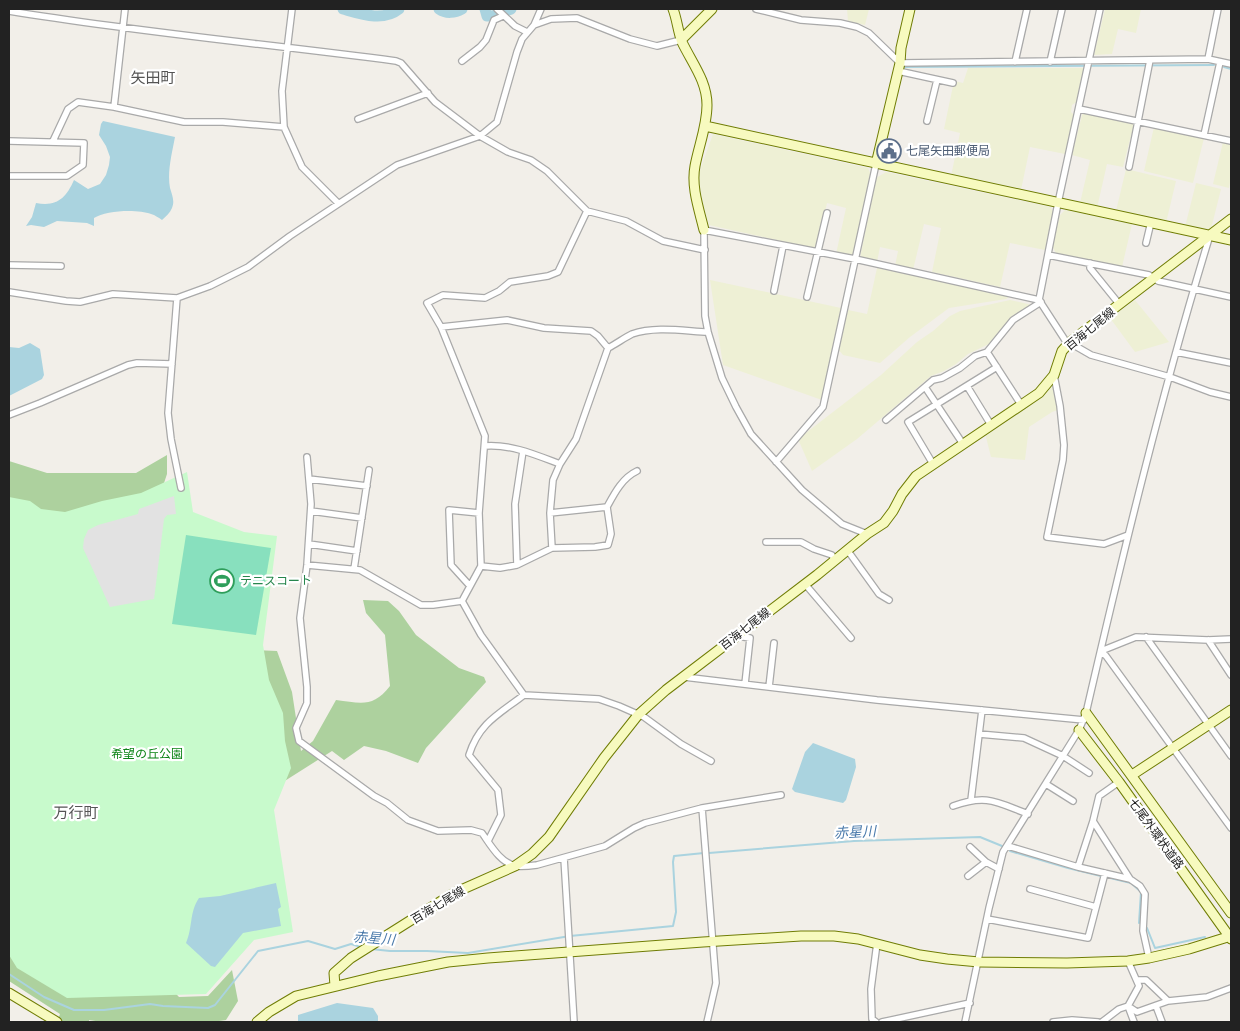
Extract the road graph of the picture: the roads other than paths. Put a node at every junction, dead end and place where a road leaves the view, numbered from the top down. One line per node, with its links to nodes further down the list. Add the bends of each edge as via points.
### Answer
1 (125, 9): 15 (street)
2 (292, 9): 18 (street)
3 (541, 9): 14 (street)
4 (673, 9): 17 (street)
5 (712, 9): 17 (street)
6 (756, 9): 27 (street, via 801,20 857,27 869,33)
7 (910, 9): 27 (street)
8 (1026, 9): 22 (street)
9 (1062, 9): 23 (street)
10 (1100, 9): 25 (street)
11 (1218, 9): 19 (street)
12 (9, 11): 15 (street)
13 (500, 12): 16 (street); 21 (street, via 480,48)
14 (534, 26): 16 (street); 17 (street, via 551,19 577,18 657,46)
15 (123, 28): 18 (street); 31 (street)
16 (527, 32): 39 (street, via 517,52 497,122)
17 (681, 40): 36 (street, via 704,81)
18 (287, 46): 30 (street, via 396,61); 37 (street, via 282,91)
19 (1208, 59): 20 (street); 24 (street)
20 (1150, 60): 25 (street); 35 (street)
21 (462, 61)
22 (1014, 62): 23 (street); 27 (street)
23 (1050, 62): 25 (street)
24 (1220, 62): 26 (street); 38 (street)
25 (1088, 64): 32 (street)
26 (1231, 64)
27 (899, 67): 28 (street); 43 (street)
28 (937, 80): 29 (street); 34 (street)
29 (953, 83)
30 (428, 93): 33 (street); 39 (street)
31 (114, 107): 37 (street, via 184,122); 41 (street, via 78,102 68,109)
32 (1079, 109): 35 (street); 46 (street)
33 (358, 119)
34 (927, 121)
35 (1138, 122): 38 (street); 44 (street)
36 (705, 126): 43 (street); 52 (street, via 694,178)
37 (284, 127): 47 (street, via 302,167)
38 (1204, 135): 42 (street)
39 (480, 136): 47 (street, via 397,165); 48 (street, via 547,170)
40 (9, 141): 41 (street)
41 (53, 141): 45 (street, via 84,143 83,165 66,176)
42 (1231, 141)
43 (876, 164): 46 (street); 60 (street)
44 (1128, 167)
45 (9, 176)
46 (1058, 203): 51 (street); 59 (street)
47 (338, 204): 70 (street, via 248,267)
48 (587, 211): 57 (street, via 626,221 663,241); 73 (street, via 558,272 510,282 485,298 443,295 427,303)
49 (827, 213): 58 (street)
50 (1231, 219): 53 (street, 百海七尾線)
51 (1152, 222): 53 (street); 55 (street)
52 (704, 230): 56 (street); 57 (street)
53 (1210, 235): 54 (street); 64 (street, 百海七尾線); 65 (street)
54 (1231, 240)
55 (1146, 243)
56 (783, 246): 58 (street); 66 (street)
57 (705, 250): 74 (street)
58 (818, 252): 60 (street); 68 (street)
59 (1048, 255): 61 (street); 71 (street)
60 (855, 259): 71 (street); 96 (street, via 823,407)
61 (1090, 263): 64 (street); 72 (street, via 1090,268)
62 (9, 265): 63 (street)
63 (61, 266)
64 (1155, 278): 65 (street); 72 (street, 百海七尾線)
65 (1194, 289): 69 (street); 78 (street)
66 (774, 291)
67 (9, 292): 70 (street, via 80,302 113,294)
68 (807, 297)
69 (1231, 297)
70 (177, 298): 80 (street)
71 (1040, 301): 75 (street, via 1064,340); 77 (street, via 1014,320)
72 (1120, 305): 75 (street, 百海七尾線)
73 (441, 327): 76 (street, via 515,320 544,328 591,331); 93 (street, via 485,436)
74 (708, 332): 76 (street, via 644,331); 96 (street, via 722,378 736,407 751,434)
75 (1070, 342): 82 (street, 百海七尾線, via 1062,351); 83 (street, via 1091,355)
76 (608, 348): 97 (street, via 576,440)
77 (987, 352): 81 (street); 85 (street)
78 (1176, 352): 79 (street); 83 (street)
79 (1231, 363)
80 (172, 364): 89 (street, via 128,365); 103 (street, via 168,413)
81 (997, 367): 84 (street); 88 (street)
82 (1054, 375): 88 (street, 百海七尾線); 110 (street, via 1064,445 1047,537 1104,544)
83 (1170, 377): 86 (street); 110 (street)
84 (967, 386): 87 (street); 91 (street)
85 (925, 387): 87 (street); 90 (street)
86 (1231, 397)
87 (937, 405): 92 (street); 98 (street, via 908,422)
88 (1022, 406): 91 (street, 百海七尾線)
89 (9, 415)
90 (886, 420)
91 (991, 426): 92 (street, 百海七尾線)
92 (963, 444): 98 (street, 百海七尾線)
93 (485, 446): 94 (street, via 498,445); 106 (street)
94 (523, 451): 97 (street); 119 (street, via 514,504)
95 (307, 457): 101 (street)
96 (776, 462): 109 (street, via 835,519)
97 (560, 464): 107 (street, via 553,480)
98 (933, 464): 109 (street, 百海七尾線, via 916,476 884,523)
99 (369, 470): 102 (street)
100 (637, 471): 104 (street, via 630,474)
101 (309, 479): 102 (street); 105 (street)
102 (367, 486): 108 (street)
103 (180, 488)
104 (607, 507): 107 (street); 113 (street, via 612,534 608,545)
105 (311, 511): 108 (street); 112 (street)
106 (479, 513): 118 (street); 122 (street, via 449,510 451,565)
107 (550, 513): 113 (street)
108 (362, 518): 114 (street)
109 (867, 534): 115 (street, 百海七尾線)
110 (1128, 535): 131 (street)
111 (766, 542): 116 (street, via 801,542 832,555)
112 (309, 544): 114 (street); 117 (street)
113 (552, 548): 119 (street)
114 (357, 551): 120 (street)
115 (848, 551): 116 (street, 百海七尾線); 123 (street, via 879,594)
116 (834, 561): 121 (street, 百海七尾線)
117 (307, 565): 120 (street); 160 (street, via 300,618 308,687 307,703 296,728 299,741 408,820 444,832 482,832)
118 (481, 566): 119 (street); 122 (street)
119 (517, 566)
120 (354, 569): 124 (street, via 422,605)
121 (805, 584): 125 (street, 百海七尾線); 127 (street)
122 (470, 586): 124 (street)
123 (888, 600)
124 (462, 601): 136 (street, via 481,635)
125 (737, 636): 133 (street, 百海七尾線); 134 (street, via 750,638)
126 (1146, 637): 128 (street); 131 (street, via 1136,637); 141 (street)
127 (851, 638)
128 (1208, 640): 129 (street); 132 (street)
129 (1231, 640)
130 (774, 643): 135 (street)
131 (1100, 652): 140 (street); 144 (street)
132 (1231, 675)
133 (684, 677): 134 (street); 139 (street, 百海七尾線)
134 (746, 684): 135 (street)
135 (769, 687): 137 (street)
136 (524, 695): 139 (street, via 599,699); 160 (street, via 480,730 468,755 498,790 501,815)
137 (982, 710): 140 (street); 143 (street)
138 (1231, 710): 141 (street)
139 (638, 715): 147 (street); 165 (street, 百海七尾線, via 549,838)
140 (1085, 716): 142 (street); 149 (street, 七尾外環状道路)
141 (1210, 725): 144 (street); 146 (street)
142 (1079, 730): 145 (street); 150 (street, 七尾外環状道路)
143 (979, 734): 145 (street, via 1024,738); 153 (street)
144 (1172, 748): 149 (street); 159 (street)
145 (1063, 756): 148 (street); 151 (street)
146 (1231, 756)
147 (711, 761)
148 (1089, 773)
149 (1132, 775): 173 (street, 七尾外環状道路)
150 (1119, 782): 158 (street, via 1099,796); 175 (street, 七尾外環状道路)
151 (1046, 784): 154 (street); 157 (street)
152 (781, 794): 156 (street)
153 (971, 800): 155 (street); 157 (street, via 989,800)
154 (1073, 801)
155 (953, 806)
156 (702, 808): 163 (street, via 634,828 605,846); 176 (street)
157 (1028, 814): 161 (street)
158 (1092, 821): 166 (street); 170 (street)
159 (1231, 828)
160 (488, 841): 165 (street, via 494,850)
161 (1008, 846): 166 (street); 167 (street)
162 (970, 847): 164 (street)
163 (564, 858): 165 (street, via 537,865); 178 (street)
164 (986, 862): 167 (street); 169 (street)
165 (515, 866): 183 (street, 百海七尾線, via 454,893 351,958 334,973)
166 (1078, 867): 168 (street)
167 (999, 869): 174 (street)
168 (1105, 873): 170 (street); 172 (street)
169 (968, 876)
170 (1130, 879): 179 (street, via 1145,894 1143,931)
171 (1030, 889): 172 (street)
172 (1096, 907): 174 (street, via 1088,938)
173 (1231, 914)
174 (987, 919): 181 (street)
175 (1231, 937): 179 (street)
176 (712, 941): 177 (street, via 828,936); 178 (street); 193 (street, via 716,983)
177 (877, 943): 181 (street, via 920,955); 194 (street, via 871,989 872,1019)
178 (570, 952): 183 (street, via 448,962); 192 (street)
179 (1149, 958): 180 (street)
180 (1128, 961): 181 (street); 182 (street)
181 (979, 962): 187 (street)
182 (1138, 980): 186 (street, via 1146,980); 188 (street, via 1139,986)
183 (335, 986): 191 (street, via 296,996)
184 (1231, 988): 186 (street, via 1206,997)
185 (9, 994): 190 (street)
186 (1168, 1001): 189 (street)
187 (970, 1003): 195 (street); 196 (street)
188 (1128, 1006): 189 (street, via 1137,1012); 199 (street); 200 (street)
189 (1156, 1006): 201 (street)
190 (57, 1022)
191 (257, 1022)
192 (574, 1022)
193 (707, 1022)
194 (876, 1022)
195 (882, 1022)
196 (965, 1022)
197 (1054, 1022): 198 (street)
198 (1098, 1022)
199 (1102, 1022)
200 (1134, 1022)
201 (1162, 1022)

